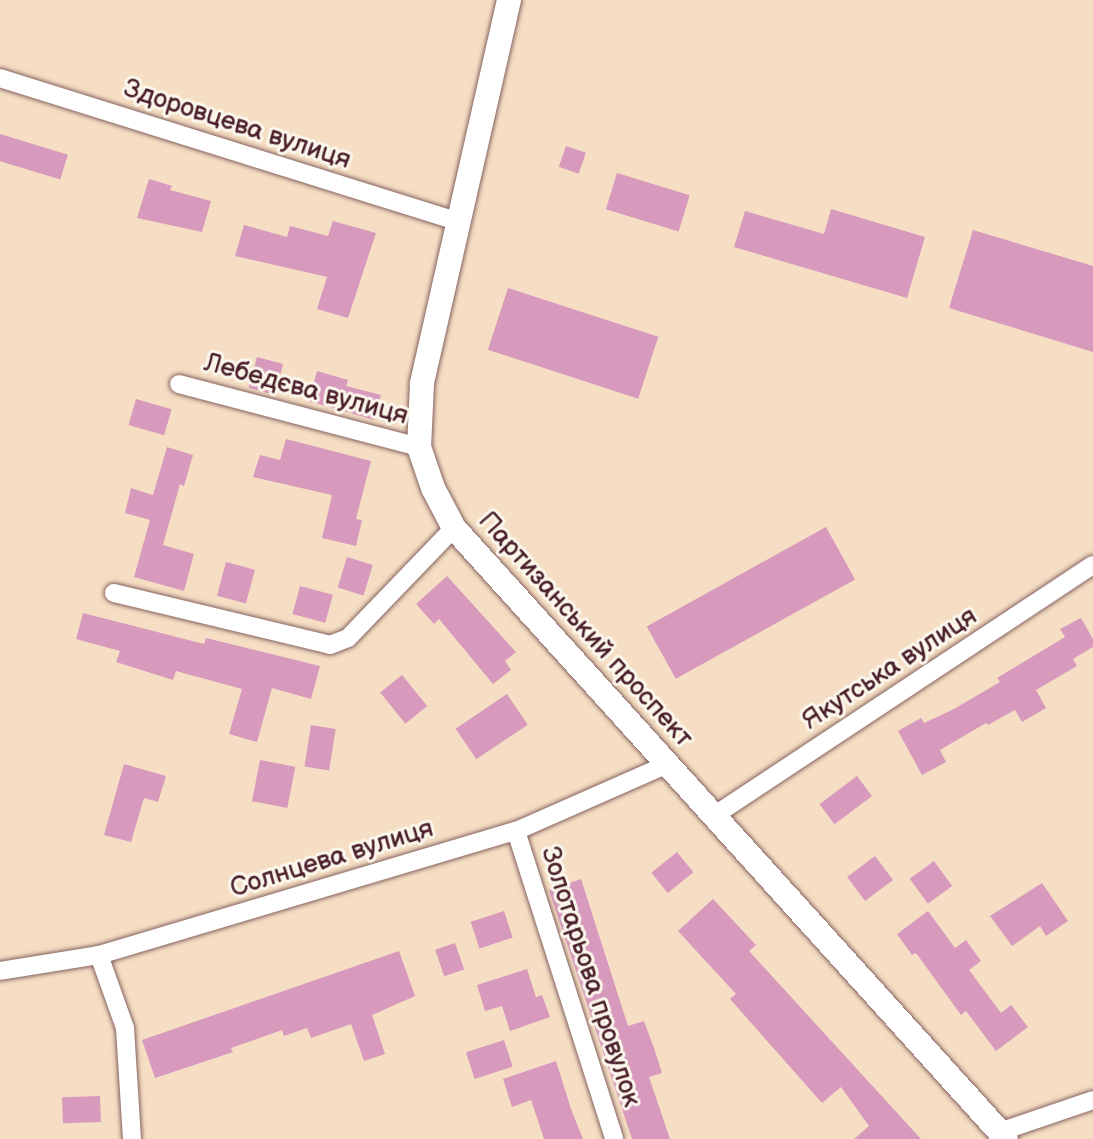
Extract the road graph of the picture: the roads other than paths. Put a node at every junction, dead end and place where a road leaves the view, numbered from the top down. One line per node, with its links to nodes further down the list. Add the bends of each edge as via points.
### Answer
1 (509, 0): 3 (street, Партизанський проспект)
2 (0, 78): 3 (street, Здоровцева вулиця)
3 (459, 222): 5 (street, Партизанський проспект, via 422,384)
4 (179, 384): 5 (street, Лебедєва вулиця)
5 (419, 447): 6 (street, Партизанський проспект)
6 (454, 528): 8 (street, via 348,638 330,645); 9 (street, Партизанський проспект)
7 (1093, 565): 10 (street, Якутська вулиця)
8 (114, 593)
9 (668, 764): 10 (street, Партизанський проспект); 11 (street, Солнцева вулиця)
10 (715, 815): 15 (street, Партизанський проспект)
11 (516, 831): 12 (street, Солнцева вулиця); 17 (street, Золотарьова провулок)
12 (99, 955): 13 (street, Солнцева вулиця); 16 (street, via 125,1028)
13 (0, 971)
14 (1093, 1100): 15 (street)
15 (1003, 1135)
16 (132, 1139)
17 (614, 1139)

